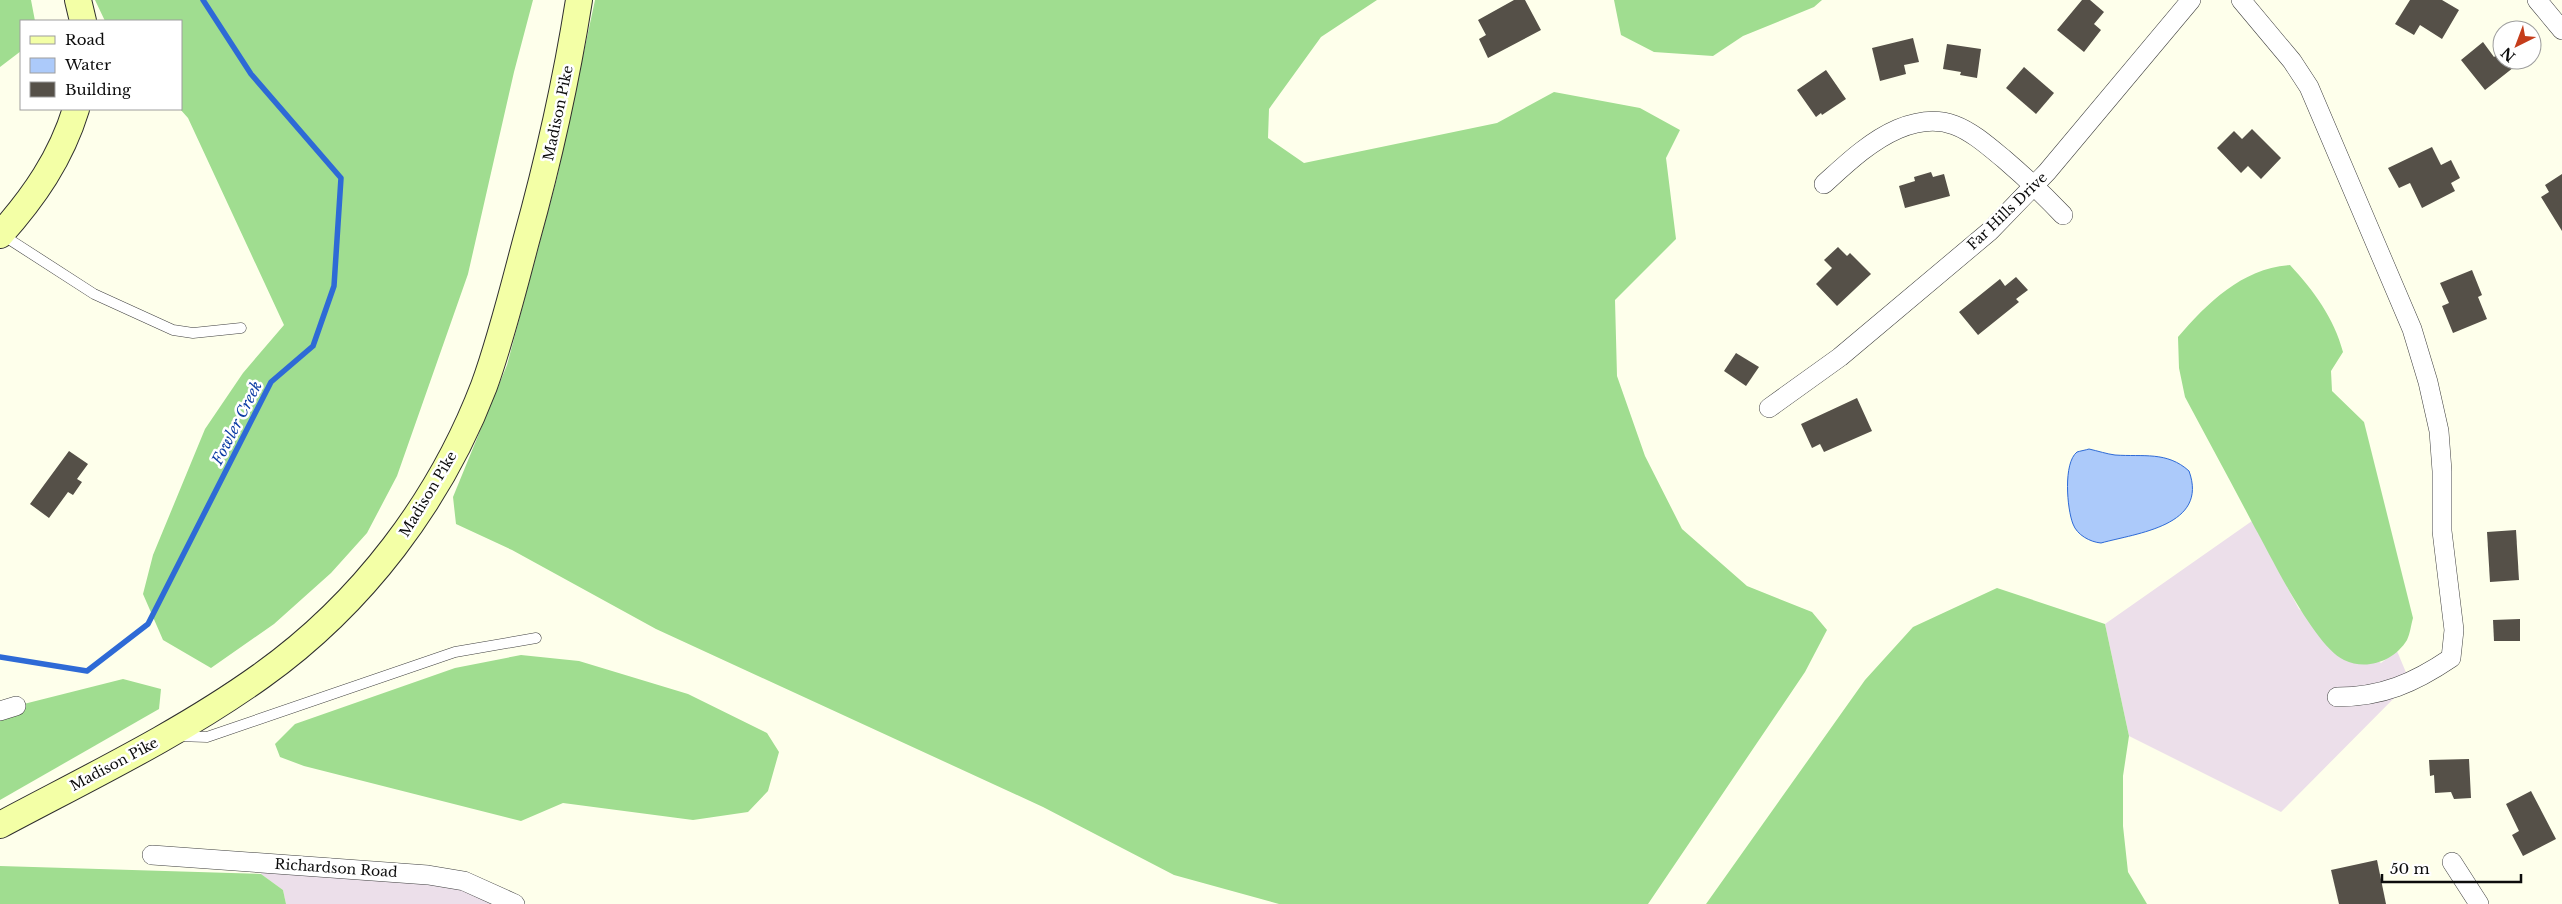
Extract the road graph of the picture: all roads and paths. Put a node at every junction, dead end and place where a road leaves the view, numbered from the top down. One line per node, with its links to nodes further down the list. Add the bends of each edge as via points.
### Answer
1 (78, 0): 6 (street)
2 (579, 0): 17 (street, Madison Pike, via 549,158 505,321 483,386 457,447 429,498 402,538 323,626 263,675)
3 (2191, 0): 10 (street, Far Hills Drive)
4 (2241, 0): 16 (street, via 2292,61 2309,87 2412,330 2439,431 2442,531 2454,630 2450,658 2410,682 2376,694)
5 (2537, 0): 7 (street)
6 (83, 20)
7 (2562, 30)
8 (76, 110): 12 (street, via 54,163 37,191)
9 (1824, 184): 10 (street, via 1881,138 1898,129 1941,121 1972,132)
10 (2034, 185): 11 (street); 14 (street, Far Hills Drive, via 1990,231 1840,358)
11 (2063, 215)
12 (1, 235): 13 (lane, via 94,294 173,330 207,332)
13 (241, 328)
14 (1770, 408)
15 (536, 638): 17 (lane, via 455,652 207,737)
16 (2337, 697)
17 (168, 735): 18 (street, Madison Pike)
18 (0, 825)
19 (152, 855): 21 (street, Richardson Road, via 428,875 464,881)
20 (2452, 862): 22 (street)
21 (514, 904)
22 (2479, 904)

